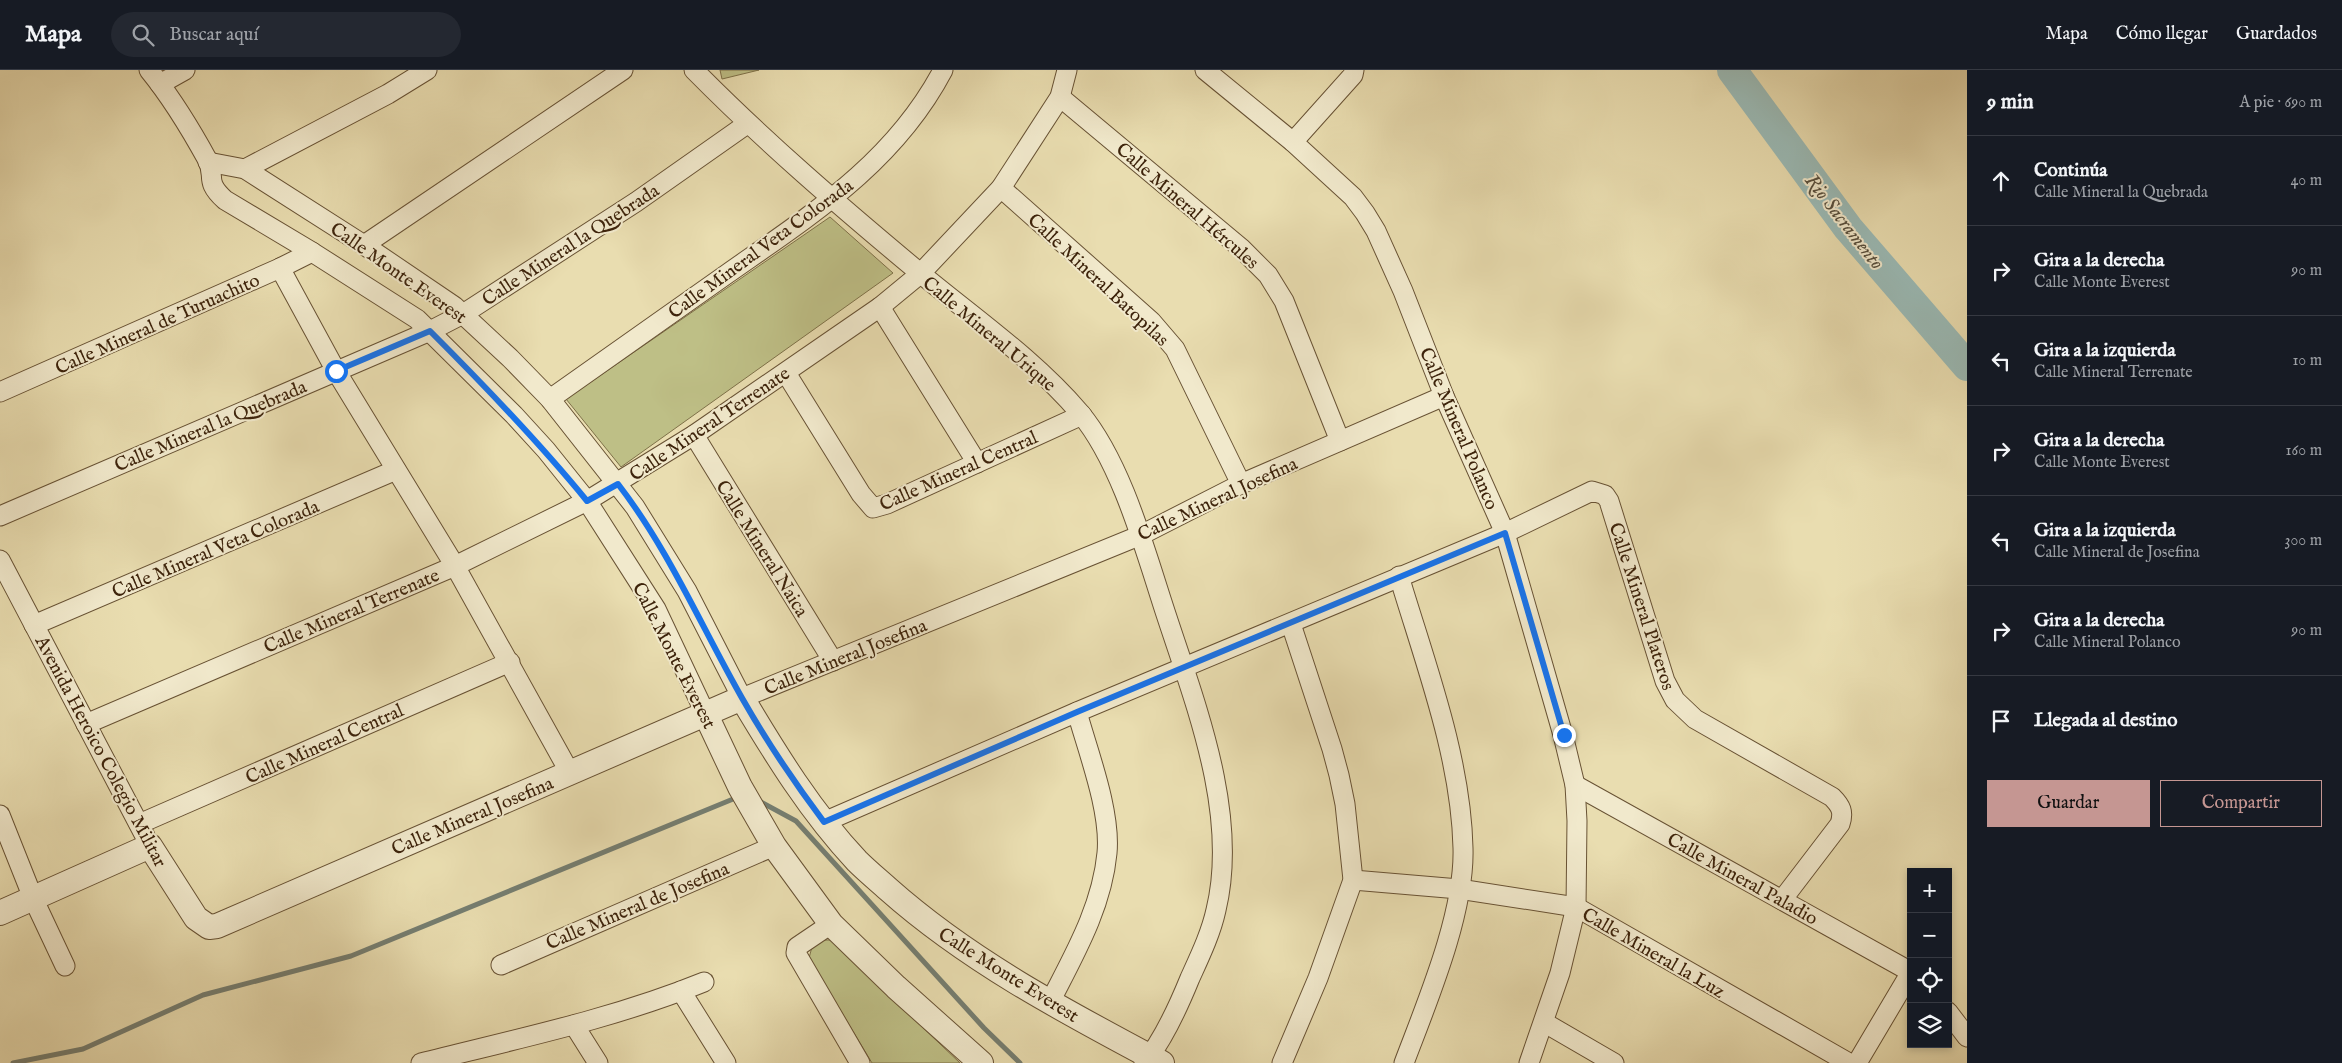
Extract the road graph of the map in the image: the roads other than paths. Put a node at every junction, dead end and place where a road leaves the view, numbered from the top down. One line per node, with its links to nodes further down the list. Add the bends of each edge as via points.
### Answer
1 (185, 70): 9 (street)
2 (427, 70): 14 (street, via 388,94)
3 (623, 70): 17 (street)
4 (694, 70): 11 (street, Calle Mineral Urique)
5 (943, 70): 16 (street, Calle Mineral Veta Colorada, via 902,133)
6 (1068, 70): 10 (street, Calle Mineral Terrenate)
7 (1205, 70): 12 (street, Calle Mineral Polanco)
8 (1354, 70): 12 (street, via 1353,75)
9 (154, 77): 13 (street, Calle Monte Everest)
10 (1060, 97): 15 (street, Calle Mineral Terrenate); 31 (street, Calle Mineral Hércules, via 1241,248 1268,275 1296,326)
11 (747, 124): 16 (street, Calle Mineral Urique); 22 (street, Calle Mineral la Quebrada, via 636,202)
12 (1292, 142): 27 (street, Calle Mineral Polanco, via 1353,196 1376,231)
13 (208, 162): 14 (street, Calle Monte Everest); 18 (street, Calle Monte Everest, via 210,182 226,200)
14 (245, 168): 17 (street, Calle Monte Everest)
15 (1001, 188): 20 (street, Calle Mineral Terrenate); 35 (street, Calle Mineral Batopilas, via 1150,321 1175,349)
16 (832, 200): 20 (street, Calle Mineral Urique); 28 (street, Calle Mineral Veta Colorada)
17 (364, 246): 22 (street, Calle Monte Everest)
18 (312, 252): 19 (street, Calle Mineral de Turuachito); 23 (street, Calle Monte Everest, via 417,319)
19 (280, 268): 24 (street); 26 (street, Calle Mineral de Turuachito)
20 (920, 274): 21 (street, Calle Mineral Terrenate); 29 (street, Calle Mineral Urique, via 1023,357)
21 (880, 307): 25 (street, Calle Mineral Terrenate); 32 (street)
22 (463, 314): 23 (street, Calle Mineral la Quebrada); 28 (street, Calle Monte Everest)
23 (430, 331): 24 (street, Calle Mineral la Quebrada); 36 (street, Calle Monte Everest, via 514,415)
24 (336, 371): 33 (street); 37 (street, Calle Mineral la Quebrada)
25 (786, 373): 30 (street, Calle Mineral Terrenate); 32 (street, Calle Mineral Central, via 861,494 873,508)
26 (0, 392)
27 (1444, 396): 31 (street, Calle Mineral Josefina); 38 (street, Calle Mineral Polanco)
28 (550, 399): 34 (street, Calle Monte Everest)
29 (1082, 415): 32 (street, Calle Mineral Central); 39 (street, Calle Mineral Urique, via 1098,439)
30 (694, 435): 34 (street, Calle Mineral Terrenate); 45 (street, Calle Mineral Naica)
31 (1340, 441): 35 (street, Calle Mineral Josefina)
32 (977, 463)
33 (396, 470): 41 (street); 44 (street, Calle Mineral Veta Colorada)
34 (618, 484): 36 (street, Calle Mineral Terrenate); 48 (street, Calle Monte Everest, via 686,591)
35 (1241, 484): 39 (street, Calle Mineral Josefina)
36 (587, 501): 41 (street, Calle Mineral Terrenate); 50 (street, Calle Monte Everest, via 656,609)
37 (0, 516)
38 (1505, 533): 42 (street); 53 (street, Calle Mineral Polanco, via 1564,735); 62 (street, Calle Mineral Plateros, via 1592,491 1605,495 1665,681 1675,700 1695,719 1832,797 1840,805 1842,820 1837,829)
39 (1141, 535): 45 (street, Calle Mineral Josefina); 47 (street, Calle Mineral Urique)
40 (0, 560): 44 (street, Avenida Heroico Colegio Militar)
41 (455, 566): 46 (street); 51 (street, Calle Mineral Terrenate)
42 (1399, 576): 43 (street); 60 (street, via 1443,723 1458,796 1464,849)
43 (1291, 624): 47 (street); 59 (street, via 1339,775)
44 (34, 625): 51 (street, Avenida Heroico Colegio Militar)
45 (833, 661): 48 (street, Calle Mineral Josefina)
46 (510, 662): 52 (street); 56 (street, Calle Mineral Central)
47 (1183, 668): 49 (street); 77 (street, Calle Mineral Urique, via 1205,739 1215,789 1220,818 1221,880 1209,934)
48 (742, 698): 50 (street, Calle Mineral Josefina); 55 (street, Calle Monte Everest, via 787,772)
49 (1077, 712): 55 (street); 71 (street, via 1099,789 1107,852 1085,934)
50 (706, 714): 52 (street, Calle Mineral Josefina); 58 (street, Calle Monte Everest)
51 (86, 724): 56 (street, Avenida Heroico Colegio Militar)
52 (570, 773): 66 (street, Calle Mineral Josefina)
53 (1575, 785): 62 (street, Calle Mineral Paladio); 63 (street, Calle Mineral Polanco)
54 (0, 815): 61 (street)
55 (824, 822): 71 (street, Calle Monte Everest, via 858,862 913,911 964,950)
56 (139, 824): 57 (street, Avenida Heroico Colegio Militar)
57 (150, 846): 61 (street); 66 (street, Avenida Heroico Colegio Militar, via 196,918 209,926)
58 (774, 846): 65 (street, Calle Monte Everest); 67 (street, Calle Mineral de Josefina)
59 (1353, 880): 60 (street, Calle Mineral la Luz); 83 (street, via 1318,978)
60 (1460, 889): 63 (street, Calle Mineral la Luz); 84 (street, via 1439,965)
61 (33, 898): 64 (street); 68 (street)
62 (1782, 900): 88 (street, Calle Mineral Paladio, via 1911,972)
63 (1576, 907): 73 (street, Calle Mineral Polanco); 87 (street, Calle Mineral la Luz)
64 (0, 913)
65 (830, 924): 81 (street, via 796,950 797,957); 82 (street, Calle Monte Everest)
66 (217, 926)
67 (501, 965)
68 (64, 966)
69 (704, 982): 70 (street)
70 (681, 991): 74 (street); 80 (street)
71 (1050, 1002): 77 (street, Calle Monte Everest)
72 (1952, 1017): 75 (street)
73 (1545, 1023): 85 (street, Calle Mineral Polanco); 86 (street)
74 (574, 1025): 76 (street); 79 (street)
75 (1967, 1037)
76 (464, 1058): 78 (street)
77 (1152, 1061)
78 (421, 1063)
79 (598, 1063)
80 (726, 1063)
81 (860, 1063)
82 (981, 1063)
83 (1282, 1063)
84 (1404, 1063)
85 (1530, 1063)
86 (1614, 1063)
87 (1849, 1063)
88 (1857, 1063)

